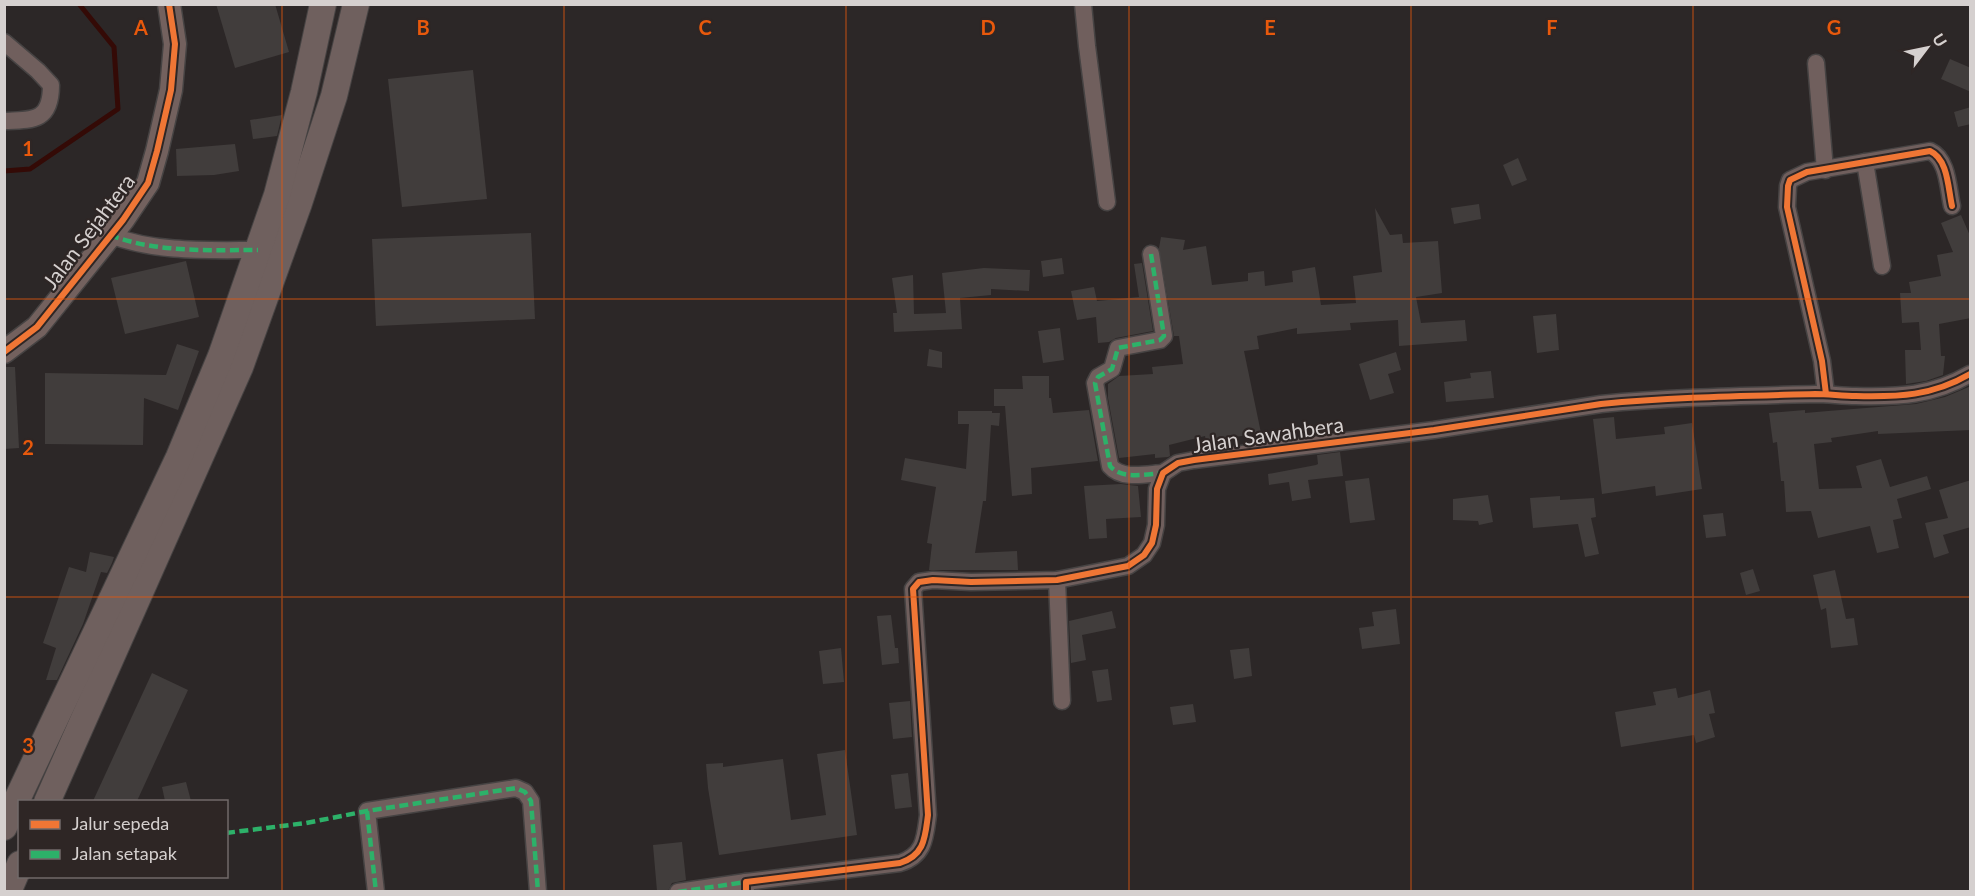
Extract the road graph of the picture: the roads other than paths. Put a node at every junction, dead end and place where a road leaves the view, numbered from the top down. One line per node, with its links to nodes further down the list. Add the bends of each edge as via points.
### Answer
1 (169, 4): 12 (street, Jalan Sejahtera, via 175,44 171,90 158,150 147,183)
2 (323, 4): 13 (main road, via 277,195)
3 (356, 4): 17 (main road, via 334,96 299,203)
4 (1083, 4): 10 (street)
5 (4, 42): 7 (street, via 51,85 51,99 44,112 33,120)
6 (1816, 63): 9 (street)
7 (4, 121)
8 (1866, 162): 9 (street); 11 (street, via 1930,151 1938,154); 15 (street)
9 (1825, 170): 19 (street, via 1807,172 1790,180 1787,197)
10 (1107, 202)
11 (1952, 206)
12 (110, 235): 13 (street, via 128,242 188,250); 16 (street, Jalan Sejahtera, via 37,327)
13 (258, 250): 17 (main road)
14 (1151, 254): 20 (street, Jalan Sawahbera, via 1164,336 1118,348 1112,369 1095,383 1110,466 1130,475)
15 (1882, 266)
16 (4, 352)
17 (231, 362): 23 (main road); 24 (main road, via 179,457)
18 (1971, 374): 19 (street, Jalan Sawahbera, via 1922,394)
19 (1826, 394): 20 (street, Jalan Sawahbera, via 1663,398 1601,404 1194,460)
20 (1162, 473): 21 (street, via 1157,489 1156,525 1144,555 1128,566)
21 (1057, 580): 22 (street); 26 (street, via 933,580 919,582 913,589 928,815 923,844 917,853 900,863)
22 (1062, 701)
23 (47, 800)
24 (4, 827)
25 (18, 868): 27 (main road)
26 (746, 887): 30 (street)
27 (8, 891)
28 (376, 891): 29 (street, via 367,811 516,788 531,801)
29 (538, 891)
30 (678, 891)

